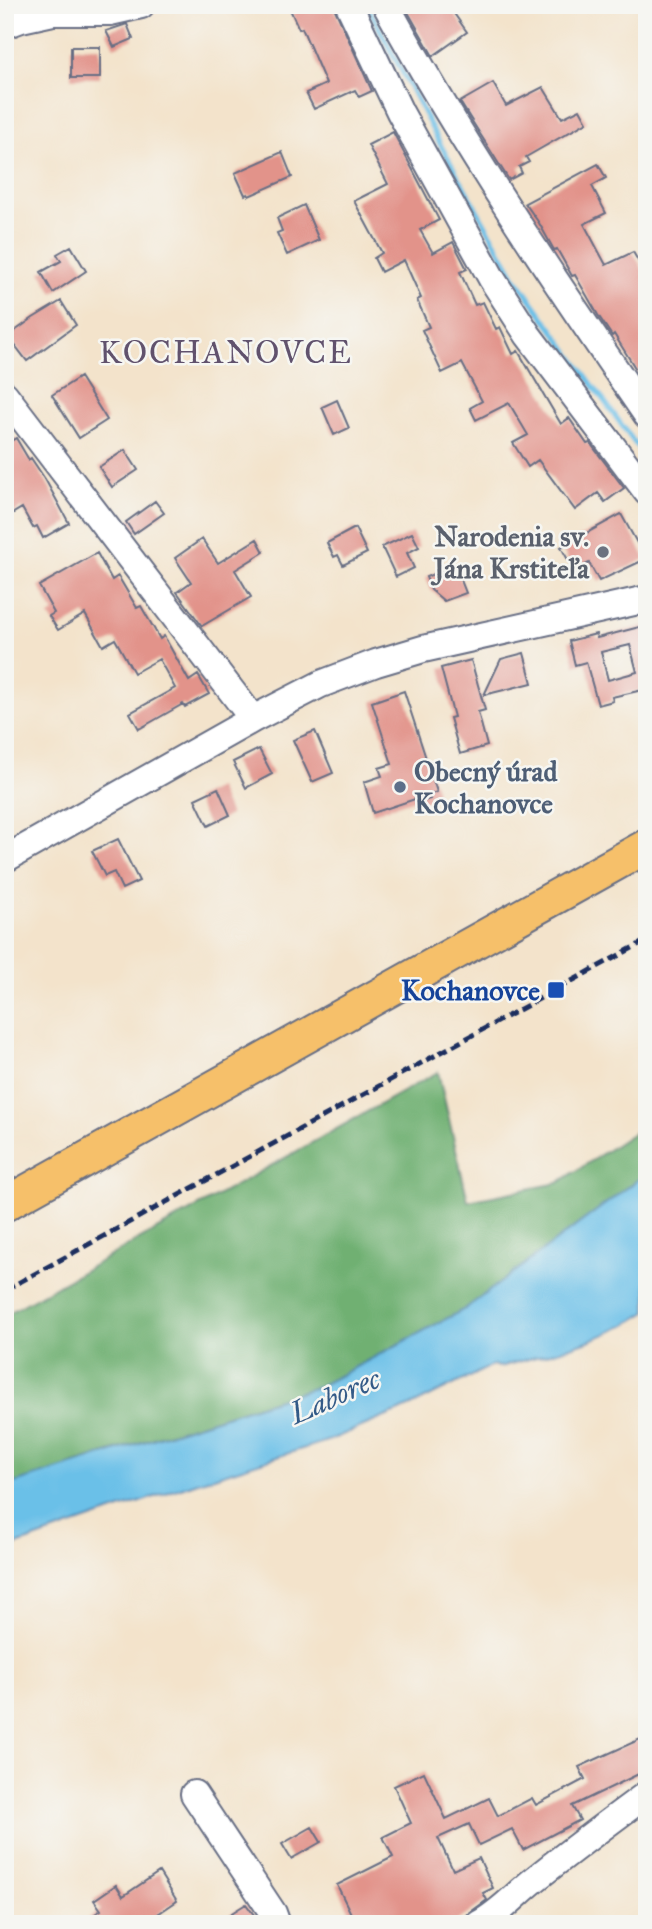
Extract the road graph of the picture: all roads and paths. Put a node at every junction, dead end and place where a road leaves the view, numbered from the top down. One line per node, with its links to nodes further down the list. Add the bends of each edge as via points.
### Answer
1 (141, 5): 4 (street, via 110,12 53,12)
2 (349, 5): 7 (street, via 400,112 492,279 528,335)
3 (386, 5): 6 (street, via 571,306)
4 (5, 26)
5 (5, 395): 9 (street)
6 (647, 415)
7 (647, 492)
8 (647, 599): 9 (street, via 376,663 321,684)
9 (253, 719): 11 (street)
10 (647, 846): 12 (main road)
11 (5, 859)
12 (5, 1205)
13 (194, 1794): 15 (street)
14 (647, 1794): 16 (street)
15 (277, 1924)
16 (479, 1924)

